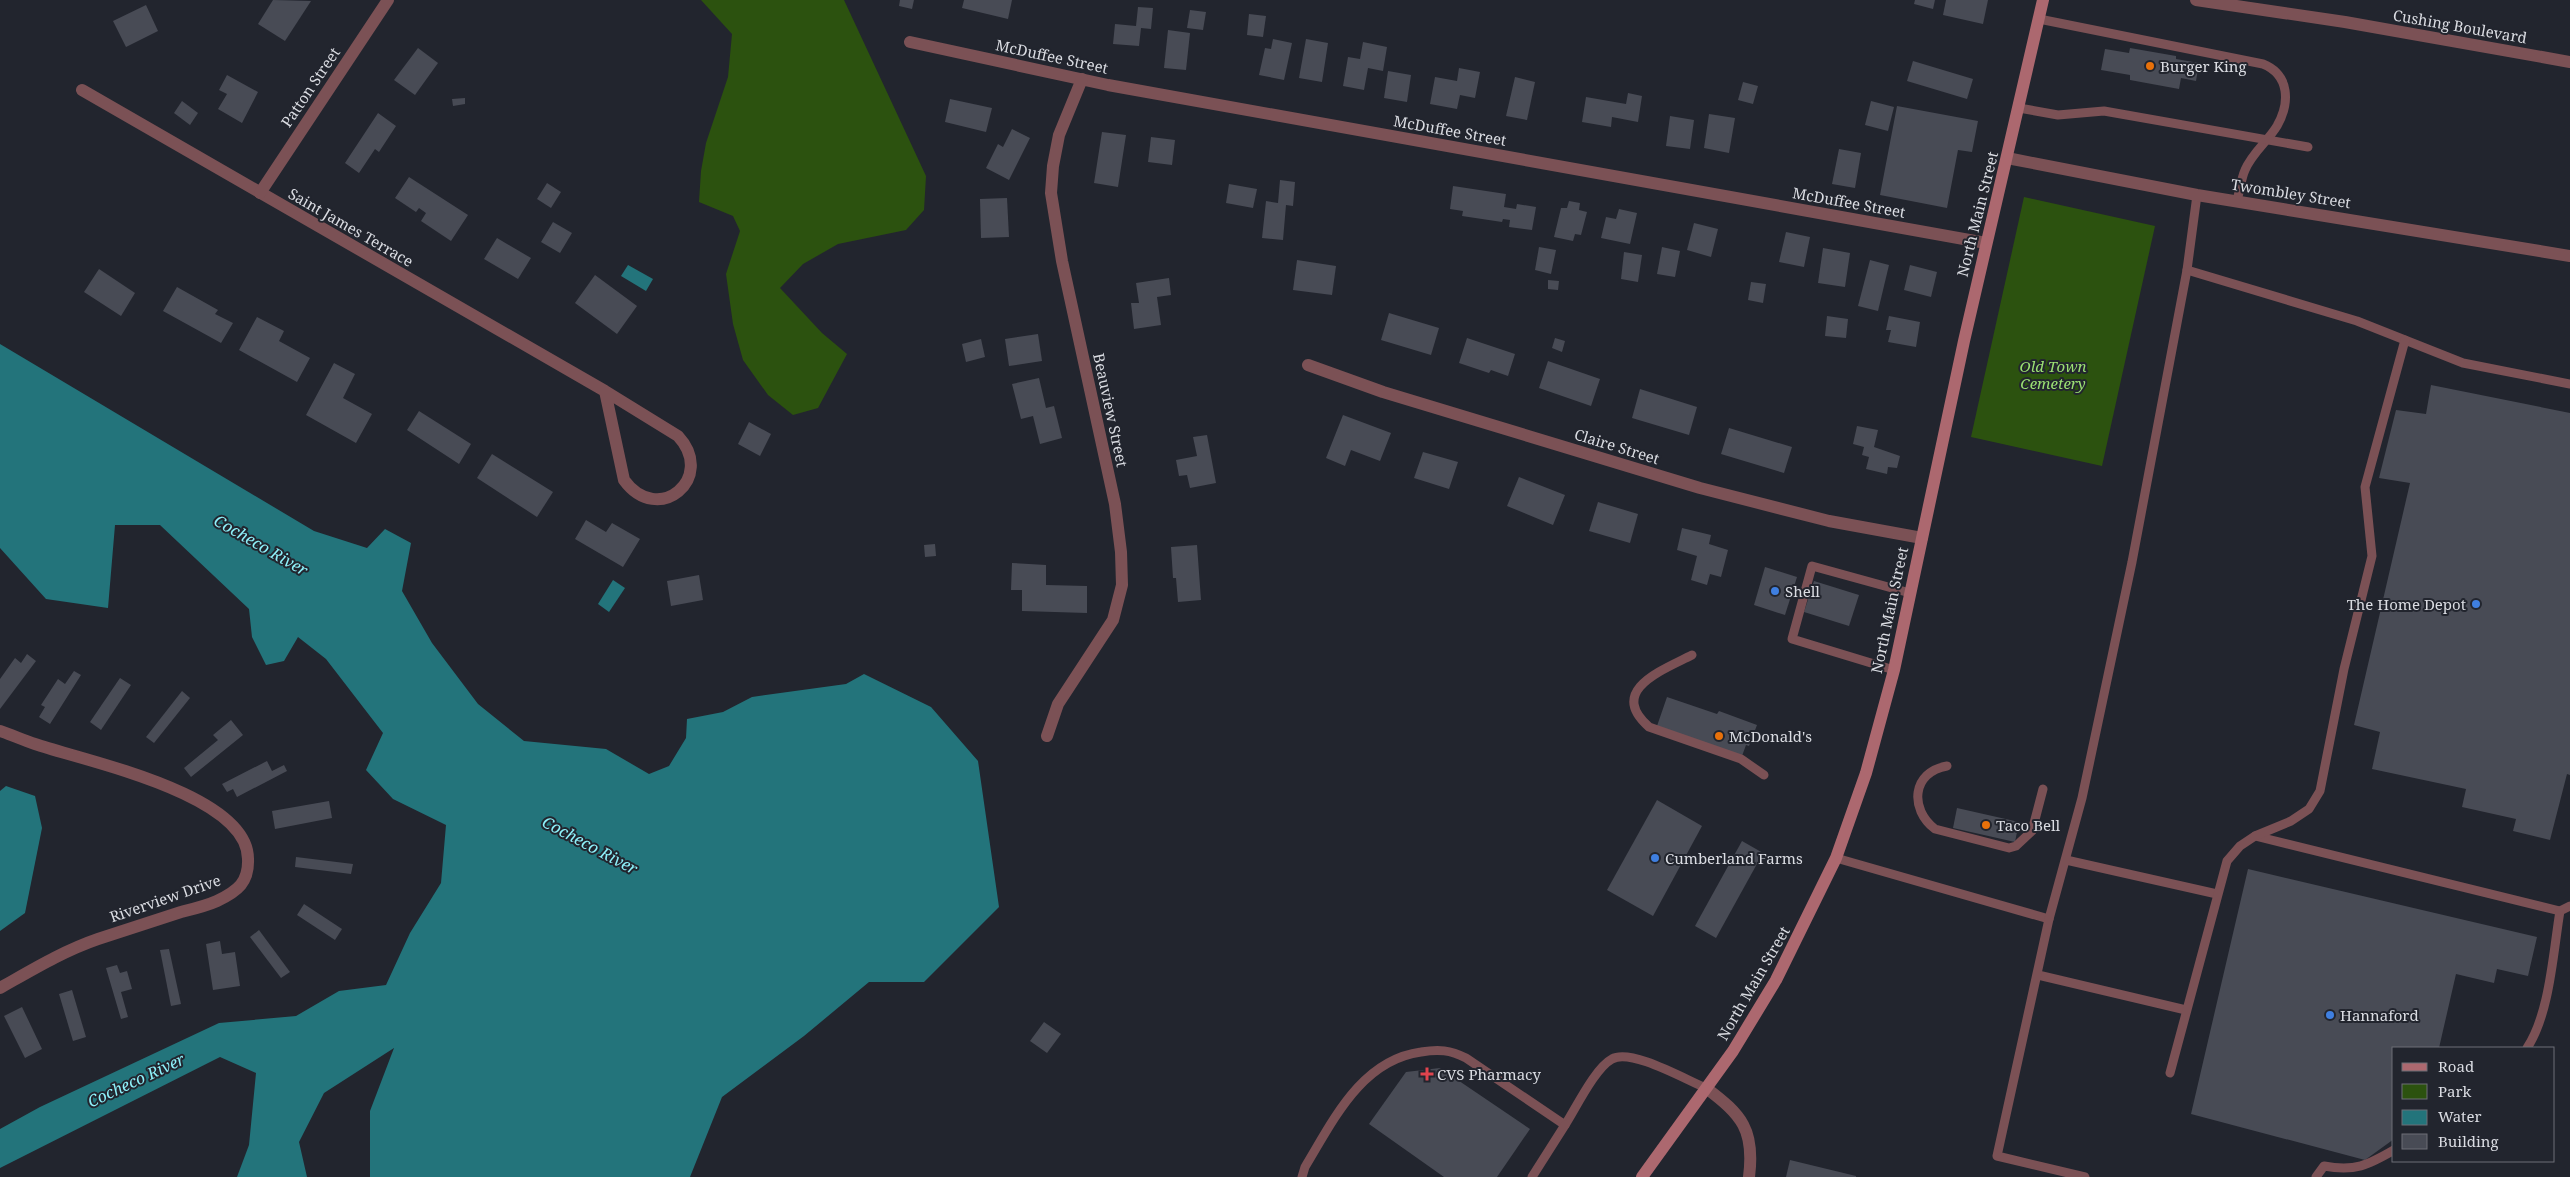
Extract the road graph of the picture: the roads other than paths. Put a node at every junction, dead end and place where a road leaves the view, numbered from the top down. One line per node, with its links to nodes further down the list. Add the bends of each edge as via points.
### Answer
1 (388, 0): 13 (street, Patton Street)
2 (2043, 0): 4 (main road, North Main Street)
3 (2196, 0): 6 (street, Cushing Boulevard, via 2344,22)
4 (2039, 18): 9 (main road, North Main Street); 10 (lane, via 2273,68 2284,82 2286,93 2283,111)
5 (910, 42): 7 (street, McDuffee Street)
6 (2570, 62)
7 (1082, 79): 16 (street, McDuffee Street); 28 (street, Beauview Street, via 1059,135 1050,193 1115,504 1122,585 1113,620 1058,704)
8 (82, 90): 13 (street, Saint James Terrace)
9 (2019, 108): 10 (lane, via 2070,116 2104,110); 12 (main road, North Main Street)
10 (2266, 140): 11 (lane); 15 (lane, via 2245,171)
11 (2308, 147)
12 (2007, 158): 14 (street, Twombley Street); 16 (main road, North Main Street)
13 (260, 193): 22 (street, Saint James Terrace)
14 (2197, 195): 15 (street, Twombley Street); 18 (lane)
15 (2237, 200): 17 (street, Twombley Street)
16 (1986, 243): 23 (main road, North Main Street)
17 (2570, 256)
18 (2187, 270): 19 (lane, via 2357,321); 34 (lane, via 2132,562)
19 (2405, 340): 21 (lane, via 2463,363); 32 (lane, via 2365,487 2372,556 2344,669 2320,791 2309,809 2291,821)
20 (1308, 365): 23 (street, Claire Street, via 1383,392 1700,488 1829,521)
21 (2570, 384)
22 (605, 391): 22 (street, Saint James Terrace, via 678,436 686,445 691,455 690,472 683,488 675,495 653,500 642,497 624,480)
23 (1922, 538): 24 (main road, North Main Street)
24 (1910, 593): 26 (main road, North Main Street); 26 (lane, via 1812,566 1792,639)
25 (1692, 655): 30 (lane, via 1650,678 1638,689 1633,706 1639,718 1649,727 1741,759)
26 (1894, 670): 33 (main road, North Main Street, via 1866,774)
27 (0, 731): 40 (street, Riverview Drive, via 136,774 176,790 216,812 234,827 248,847 248,874 235,890 216,901 96,940 42,964)
28 (1047, 736)
29 (1947, 766): 31 (lane, via 1929,774 1918,791 1919,810 1925,821 1935,829 2008,848 2024,841 2032,832)
30 (1764, 775)
31 (2043, 789)
32 (2255, 836): 35 (lane, via 2240,846 2227,861); 37 (lane)
33 (1836, 858): 38 (lane); 44 (main road, North Main Street, via 1776,980 1734,1051)
34 (2066, 860): 35 (lane); 38 (lane)
35 (2218, 894): 41 (lane)
36 (2570, 906): 37 (lane)
37 (2560, 911): 42 (lane, via 2537,1033)
38 (2050, 918): 39 (lane)
39 (2038, 975): 41 (lane); 51 (lane, via 1997,1156)
40 (0, 988)
41 (2186, 1010): 43 (lane)
42 (2528, 1047)
43 (2170, 1073)
44 (1706, 1088): 45 (lane, via 1638,1059 1612,1058 1600,1069); 49 (main road, North Main Street); 50 (street, via 1729,1106 1744,1124 1751,1151)
45 (1565, 1125): 47 (lane, via 1466,1058 1438,1049 1413,1053 1395,1058 1380,1068 1350,1095); 48 (lane)
46 (2392, 1151): 52 (lane, via 2370,1164 2352,1169 2324,1166)
47 (1302, 1177)
48 (1532, 1177)
49 (1642, 1177)
50 (1749, 1177)
51 (2085, 1177)
52 (2316, 1177)

